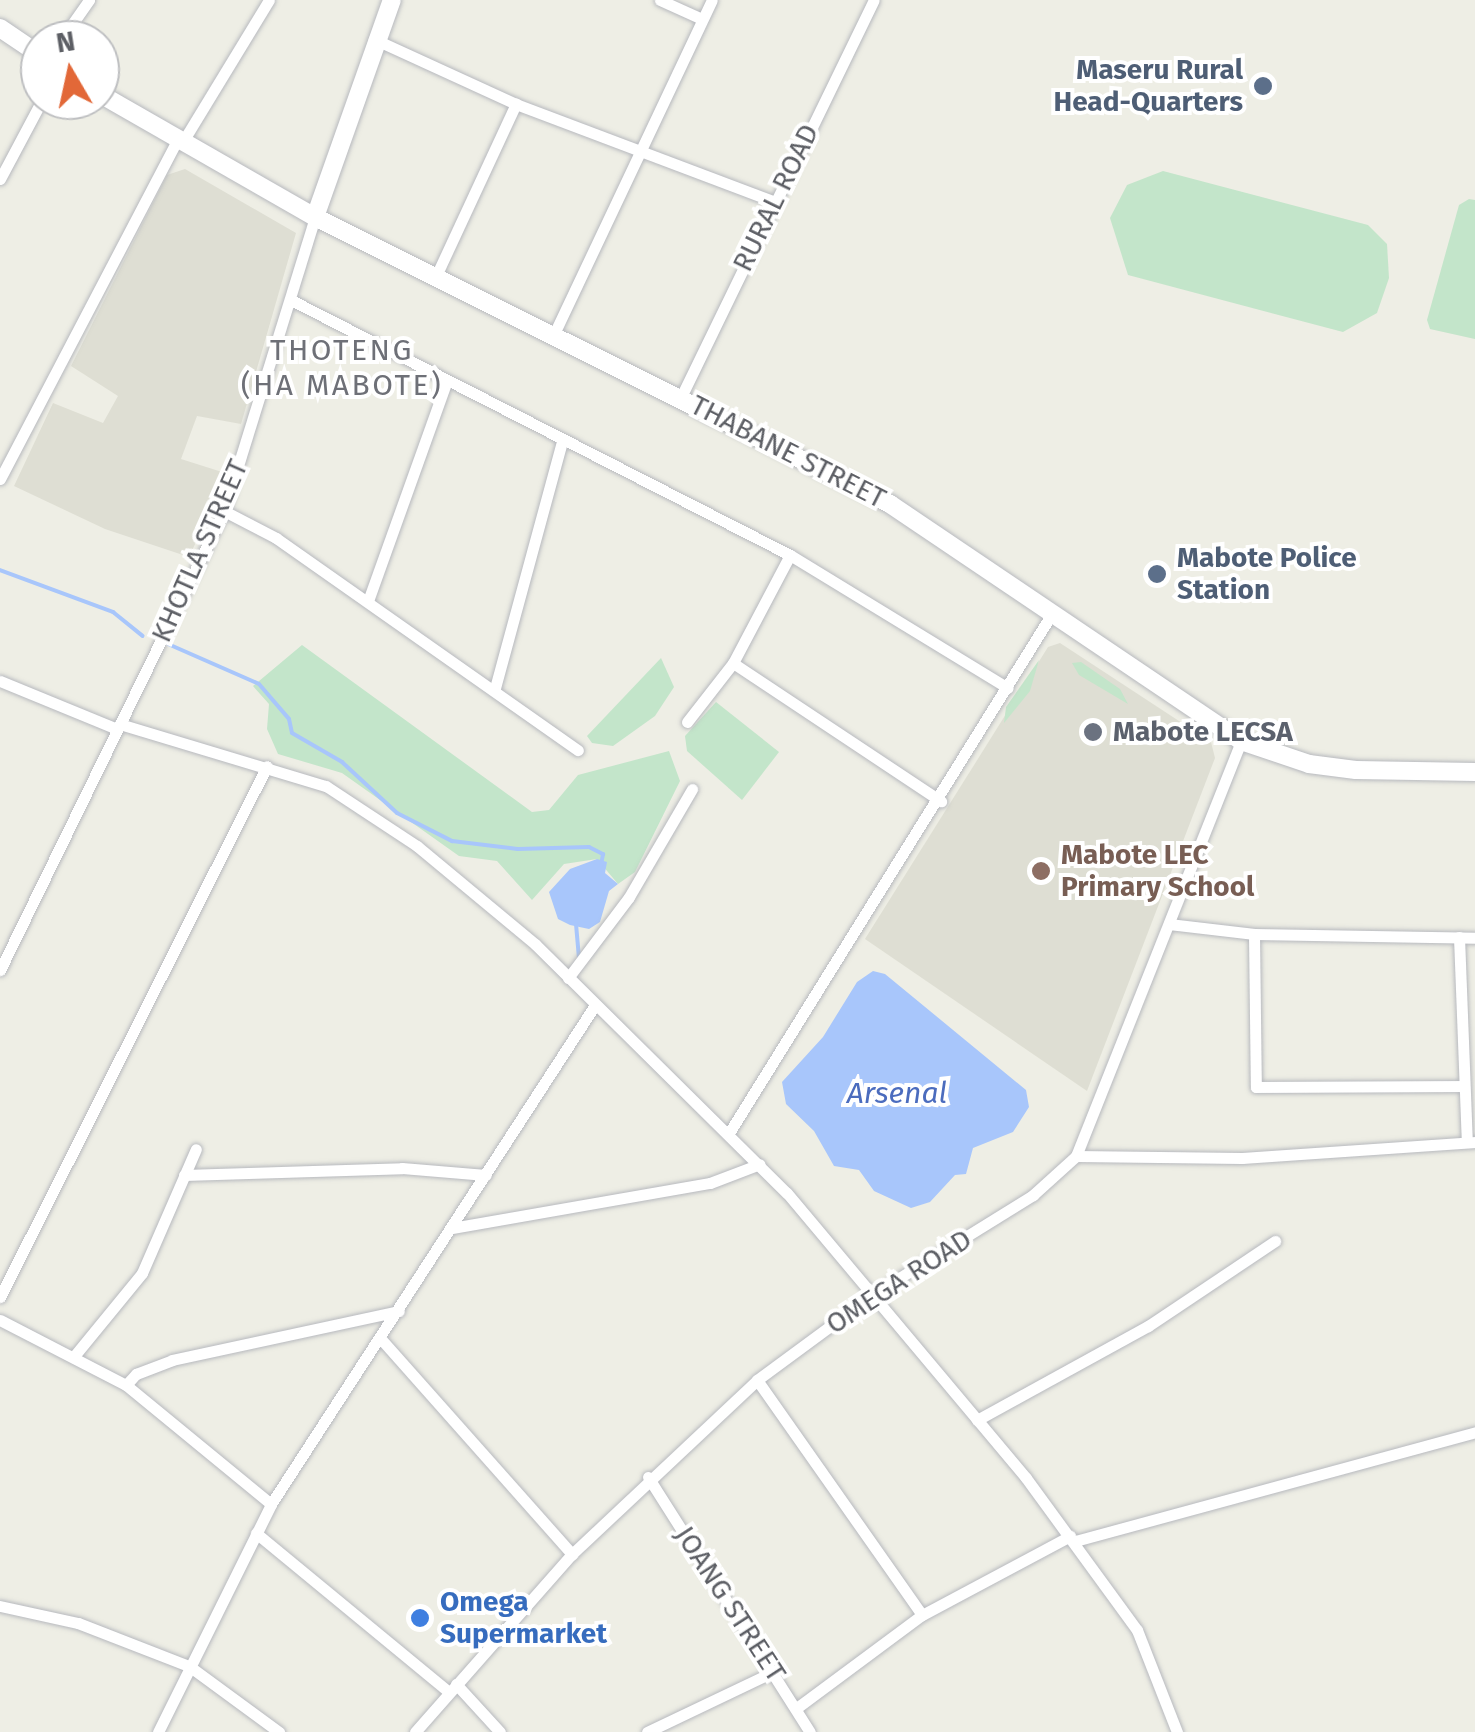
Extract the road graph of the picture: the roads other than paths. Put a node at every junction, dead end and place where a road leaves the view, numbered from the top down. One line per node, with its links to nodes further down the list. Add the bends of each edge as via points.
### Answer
1 (269, 0): 11 (street)
2 (392, 0): 7 (street, KHOTLA STREET)
3 (660, 0): 6 (street)
4 (712, 0): 6 (street)
5 (874, 0): 14 (street, RURAL ROAD)
6 (702, 19): 12 (street)
7 (374, 39): 8 (street); 15 (street, KHOTLA STREET)
8 (516, 104): 12 (street); 16 (street)
9 (120, 106): 11 (street, THABANE STREET)
10 (31, 120): 13 (street)
11 (179, 142): 15 (street, THABANE STREET); 22 (street)
12 (641, 154): 14 (street); 18 (street)
13 (0, 179)
14 (773, 201): 20 (street, RURAL ROAD)
15 (315, 217): 16 (street, THABANE STREET); 17 (street, KHOTLA STREET)
16 (436, 276): 18 (street, THABANE STREET)
17 (291, 300): 19 (street); 23 (street, KHOTLA STREET)
18 (554, 334): 20 (street, THABANE STREET)
19 (446, 383): 21 (street); 25 (street)
20 (681, 397): 26 (street, THABANE STREET, via 890,504)
21 (562, 441): 24 (street); 29 (street)
22 (0, 479)
23 (224, 511): 25 (street); 32 (street, KHOTLA STREET)
24 (790, 554): 27 (street); 30 (street)
25 (368, 601): 29 (street)
26 (1051, 615): 30 (street); 33 (street, THABANE STREET)
27 (734, 663): 31 (street); 38 (street)
28 (0, 680): 32 (street)
29 (495, 688): 34 (street)
30 (1008, 688): 38 (street)
31 (686, 722)
32 (119, 726): 35 (street); 43 (street, KHOTLA STREET)
33 (1241, 742): 36 (street, THABANE STREET, via 1309,764); 39 (street, OMEGA ROAD)
34 (578, 750)
35 (266, 766): 44 (street, via 364,807); 57 (street)
36 (1475, 772)
37 (692, 789): 44 (street, via 629,897)
38 (941, 801): 47 (street)
39 (1169, 924): 40 (street); 50 (street, OMEGA ROAD)
40 (1254, 934): 41 (street); 46 (street, via 1256,1087)
41 (1459, 937): 42 (street); 46 (street)
42 (1475, 938)
43 (0, 970)
44 (568, 978): 45 (street)
45 (596, 1004): 47 (street); 52 (street)
46 (1464, 1086): 48 (street)
47 (729, 1134): 51 (street)
48 (1471, 1142): 50 (street, via 1242,1158)
49 (196, 1149): 53 (street)
50 (1076, 1156): 56 (street, OMEGA ROAD, via 1033,1195)
51 (760, 1164): 54 (street, via 710,1183); 56 (street)
52 (486, 1174): 53 (street, via 402,1168); 54 (street)
53 (184, 1175): 61 (street, via 142,1273)
54 (452, 1228): 58 (street)
55 (1275, 1241): 64 (street, via 1148,1326)
56 (874, 1293): 62 (street, OMEGA ROAD); 64 (street)
57 (0, 1297)
58 (399, 1310): 60 (street); 63 (street, via 186,1356 136,1374)
59 (0, 1320): 61 (street)
60 (381, 1339): 67 (street); 70 (street)
61 (75, 1355): 63 (street)
62 (758, 1380): 66 (street, OMEGA ROAD); 72 (street)
63 (126, 1385): 67 (street)
64 (976, 1420): 69 (street)
65 (1475, 1432): 69 (street)
66 (648, 1477): 70 (street, OMEGA ROAD); 74 (street, JOANG STREET)
67 (271, 1504): 68 (street)
68 (256, 1533): 73 (street); 75 (street)
69 (1072, 1538): 72 (street); 83 (street, via 1137,1630)
70 (572, 1554): 75 (street, OMEGA ROAD)
71 (0, 1606): 73 (street, via 78,1623)
72 (922, 1615): 76 (street)
73 (189, 1666): 77 (street); 78 (street)
74 (775, 1671): 76 (street, JOANG STREET); 81 (street)
75 (453, 1688): 79 (street, OMEGA ROAD); 80 (street)
76 (798, 1707): 82 (street, JOANG STREET)
77 (158, 1732)
78 (279, 1732)
79 (415, 1732)
80 (500, 1732)
81 (647, 1732)
82 (810, 1732)
83 (1176, 1732)

